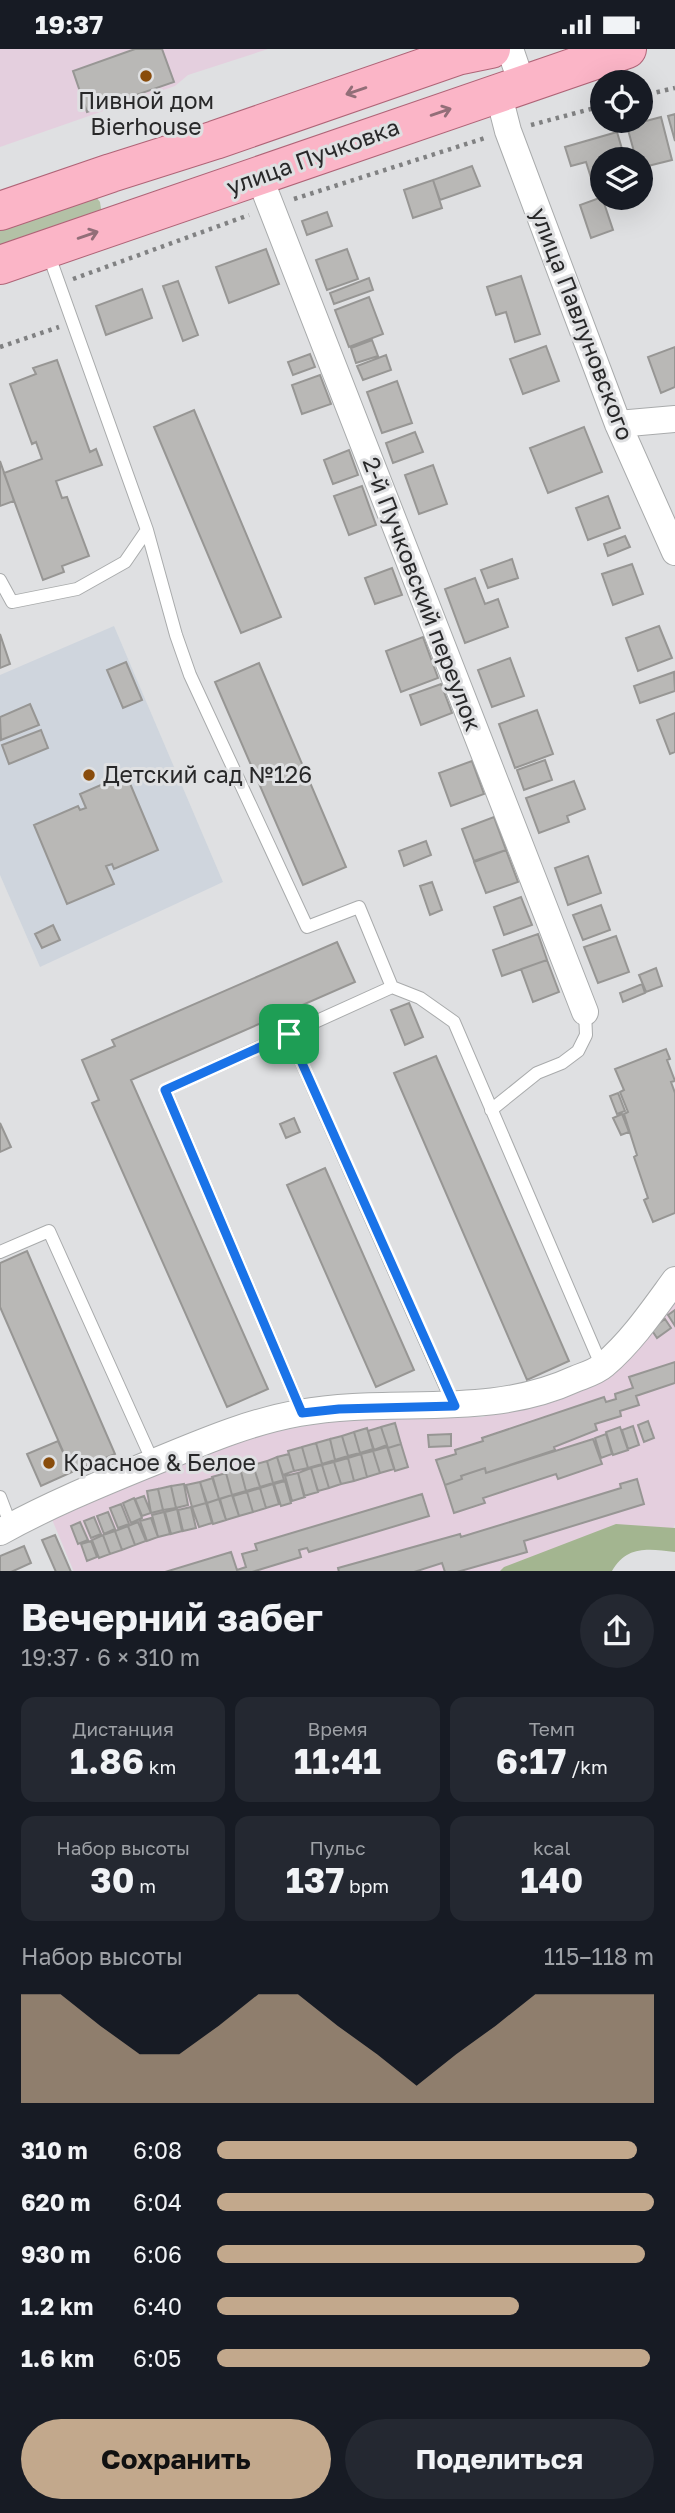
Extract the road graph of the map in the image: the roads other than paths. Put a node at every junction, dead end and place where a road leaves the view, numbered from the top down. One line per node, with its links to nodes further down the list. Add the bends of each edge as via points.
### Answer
1 (491, 49): 4 (main road, улица Пучковка, one-way to 4, via 457,56)
2 (627, 49): 3 (main road, улица Пучковка)
3 (510, 75): 5 (main road, улица Пучковка, one-way to 3); 11 (street, улица Павлуновского, via 508,131)
4 (111, 173): 6 (main road, улица Пучковка); 7 (main road)
5 (265, 192): 7 (main road, улица Пучковка); 16 (street, 2-й Пучковский переулок)
6 (0, 211)
7 (129, 221): 8 (main road, улица Пучковка, one-way to 7)
8 (46, 249): 9 (main road, улица Пучковка); 12 (lane)
9 (0, 265)
10 (675, 419): 11 (street)
11 (618, 424): 13 (street, улица Павлуновского)
12 (147, 530): 14 (lane, via 125,562 77,589 12,602); 15 (lane, via 190,675 307,927 359,907)
13 (675, 552)
14 (0, 580)
15 (392, 987): 17 (lane); 18 (lane, via 420,998 454,1022)
16 (585, 1012): 18 (lane, via 586,1035 578,1051 537,1073)
17 (289, 1034): 22 (lane); 23 (lane, via 165,1090)
18 (491, 1110): 21 (lane)
19 (0, 1252): 24 (lane, via 49,1231)
20 (675, 1280): 21 (street, via 640,1328)
21 (601, 1367): 22 (street, via 552,1390)
22 (455, 1406): 23 (street)
23 (302, 1413): 24 (street, via 222,1433)
24 (153, 1462): 26 (street)
25 (0, 1497): 26 (lane)
26 (6, 1529)

